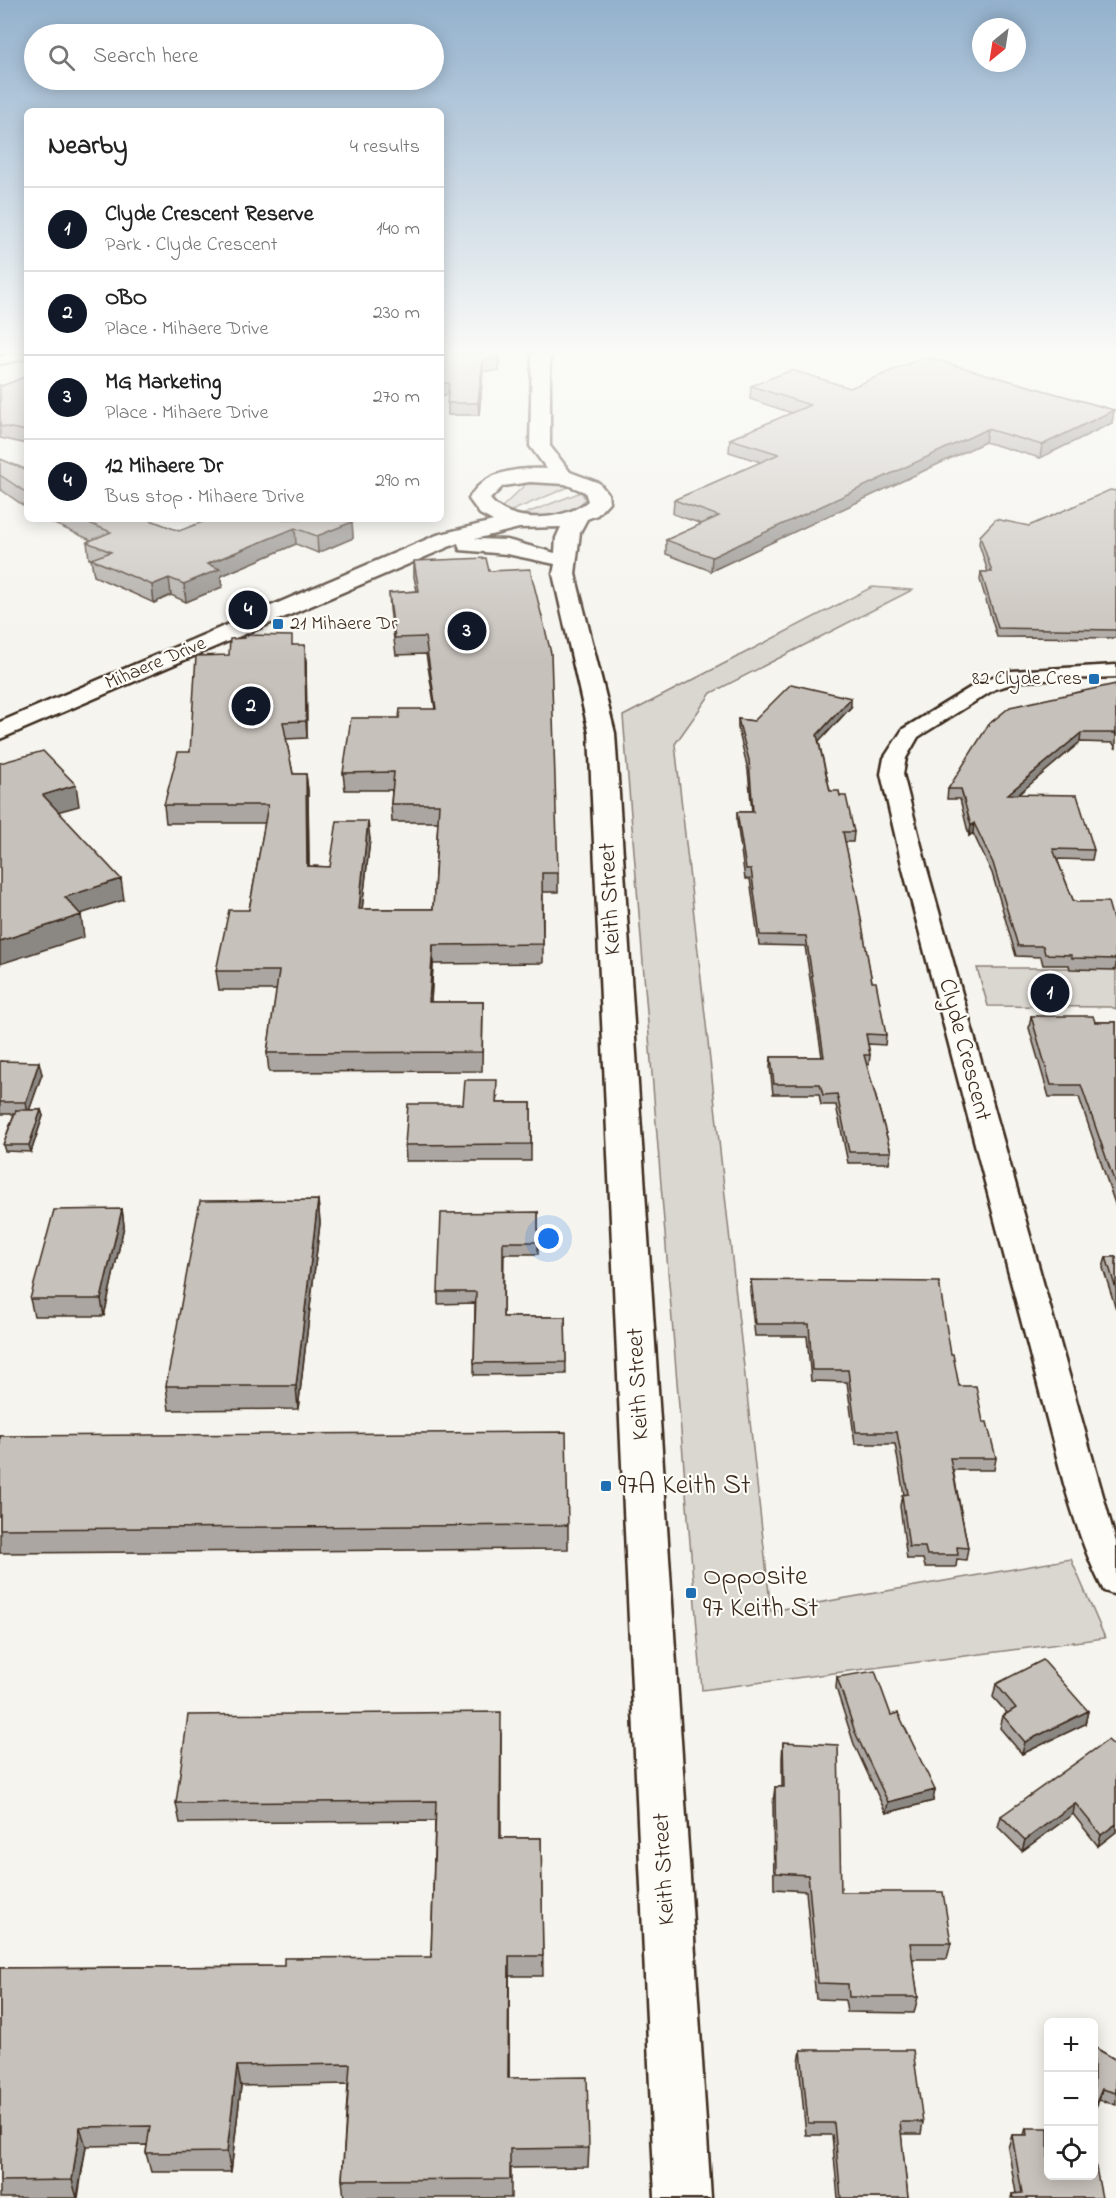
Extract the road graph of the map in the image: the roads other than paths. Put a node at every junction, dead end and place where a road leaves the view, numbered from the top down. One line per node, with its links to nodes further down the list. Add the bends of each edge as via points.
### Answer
1 (530, 457): 4 (street)
2 (548, 457): 3 (street)
3 (563, 477): 4 (street); 6 (street, Keith Street, via 587,484 599,496 596,507)
4 (511, 478): 5 (street, Mihaere Drive, via 487,487 479,499)
5 (481, 505): 7 (street, via 504,518); 8 (street, Mihaere Drive)
6 (579, 516): 7 (street, via 552,522); 10 (street, Keith Street, via 568,530 564,544 567,560)
7 (521, 521): 8 (street, Mihaere Drive); 10 (street, Keith Street)
8 (445, 540): 9 (street, Mihaere Drive)
9 (418, 551): 10 (street, via 489,545 527,550); 12 (street, Mihaere Drive)
10 (557, 566): 14 (street, Keith Street, via 602,733)
11 (1116, 671): 13 (street, Clyde Crescent, via 1019,675 988,685 910,733 895,758 892,774 1081,1484 1099,1543)
12 (0, 731)
13 (1116, 1581)
14 (683, 2198)

